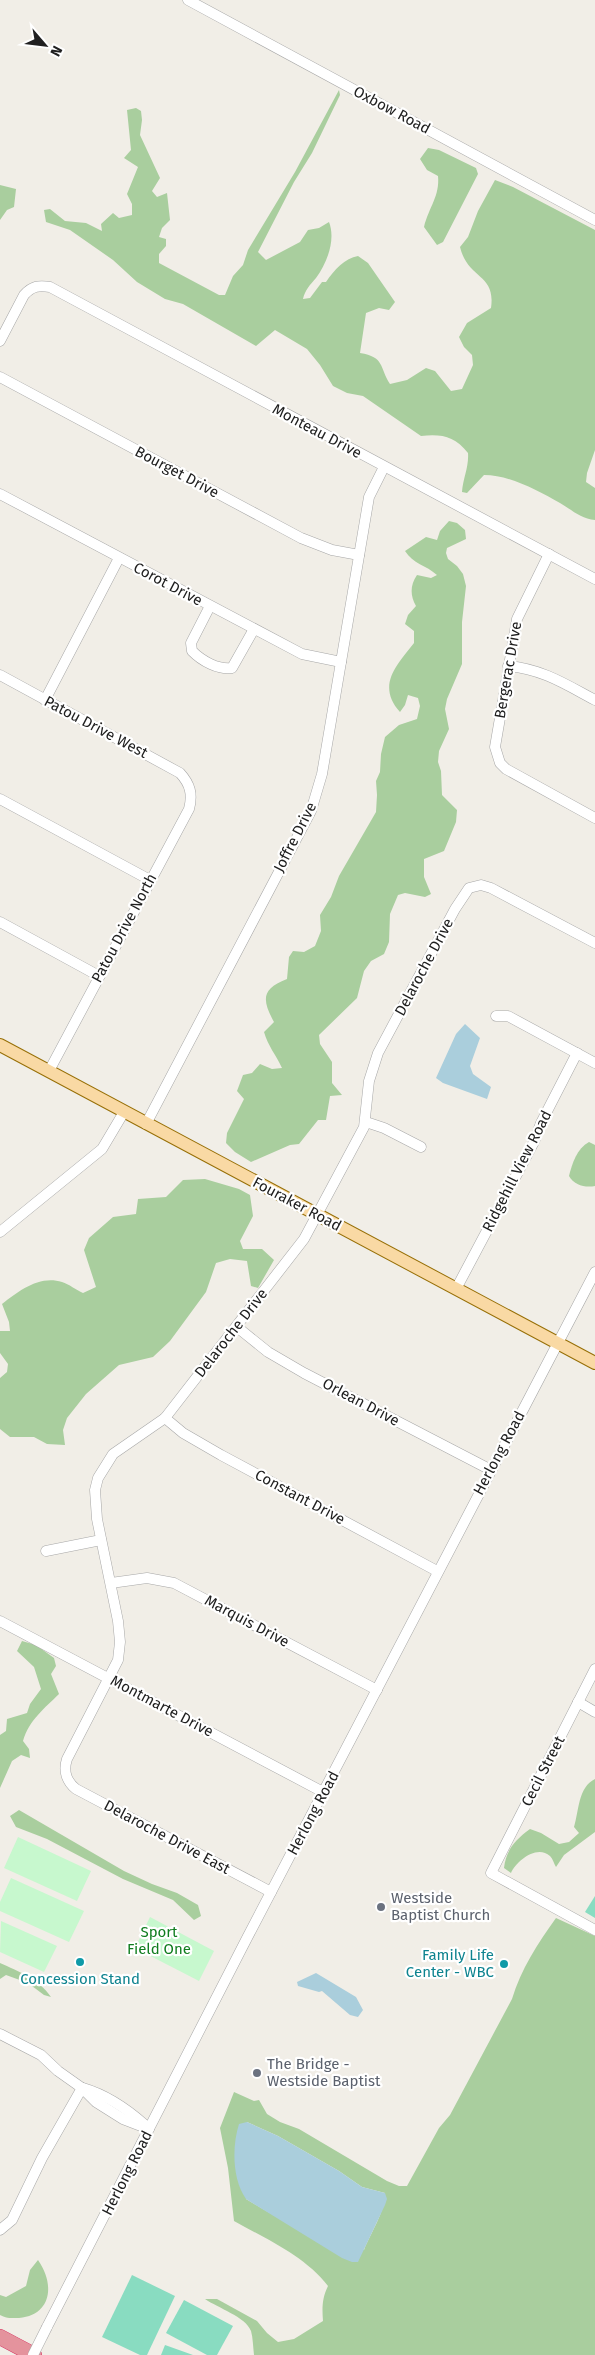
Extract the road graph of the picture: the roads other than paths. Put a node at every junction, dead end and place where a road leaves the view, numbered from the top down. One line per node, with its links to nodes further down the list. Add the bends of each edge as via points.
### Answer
1 (188, 0): 2 (street, Oxbow Road)
2 (595, 220)
3 (0, 341): 5 (street, Monteau Drive, via 29,289 40,285 50,287)
4 (0, 376): 8 (street, Bourget Drive, via 301,538)
5 (384, 467): 7 (street, Monteau Drive); 8 (street, Joffre Drive, via 369,497)
6 (0, 494): 9 (street, Corot Drive)
7 (549, 554): 10 (street, Monteau Drive); 14 (street, Bergerac Drive, via 517,619)
8 (359, 556): 13 (street, Joffre Drive)
9 (119, 558): 11 (street, Corot Drive); 16 (street)
10 (595, 578)
11 (210, 606): 12 (street, Corot Drive); 12 (street, via 191,643 198,658 223,669 232,668)
12 (254, 629): 13 (street, Corot Drive, via 302,654)
13 (341, 662): 32 (street, Joffre Drive, via 322,774 311,811)
14 (508, 666): 17 (street, via 543,673); 20 (street, Bergerac Drive, via 495,747 500,763)
15 (0, 676): 16 (street, Patou Drive West)
16 (45, 700): 18 (street, Patou Drive West, via 180,773)
17 (595, 700)
18 (189, 784): 21 (street, Patou Drive North, via 189,809)
19 (0, 799): 21 (street)
20 (595, 818)
21 (150, 880): 24 (street, Patou Drive North)
22 (0, 922): 24 (street)
23 (595, 943): 31 (street, Delaroche Drive, via 491,888 481,885 468,888 378,1053 370,1081)
24 (99, 976): 29 (street, Patou Drive North)
25 (496, 1016): 27 (street, via 508,1016)
26 (0, 1045): 29 (main road, Fouraker Road)
27 (577, 1053): 28 (street); 37 (street, Ridgehill View Road)
28 (595, 1063)
29 (49, 1071): 30 (main road, Fouraker Road)
30 (124, 1112): 32 (main road, Fouraker Road); 35 (street, via 102,1149)
31 (366, 1122): 33 (street); 34 (street, Delaroche Drive)
32 (146, 1124): 34 (main road, Fouraker Road)
33 (422, 1147)
34 (317, 1214): 37 (main road, Fouraker Road); 38 (street, Delaroche Drive, via 304,1239)
35 (1, 1228)
36 (595, 1272): 39 (street, Herlong Road)
37 (456, 1289): 39 (main road, Fouraker Road)
38 (237, 1327): 41 (street, Delaroche Drive); 42 (street, Orlean Drive, via 268,1352 304,1373)
39 (558, 1343): 40 (main road, Fouraker Road); 42 (street, Herlong Road)
40 (595, 1363)
41 (165, 1418): 43 (street, Delaroche Drive, via 118,1450 102,1469 95,1490); 45 (street, Constant Drive, via 221,1455)
42 (490, 1470): 45 (street, Herlong Road)
43 (101, 1540): 44 (street); 46 (street, Delaroche Drive)
44 (46, 1551)
45 (437, 1571): 50 (street, Herlong Road)
46 (111, 1583): 49 (street, Delaroche Drive, via 120,1642 118,1660); 50 (street, Marquis Drive, via 148,1578 174,1583)
47 (0, 1621): 49 (street, Montmarte Drive)
48 (595, 1669): 51 (street, Cecil Street)
49 (109, 1678): 53 (street, Delaroche Drive, via 68,1759); 54 (street, Montmarte Drive)
50 (377, 1690): 54 (street, Herlong Road)
51 (578, 1702): 52 (street); 56 (street, Cecil Street, via 491,1873)
52 (595, 1712)
53 (67, 1778): 55 (street, Delaroche Drive East, via 76,1789)
54 (324, 1792): 55 (street, Herlong Road)
55 (271, 1892): 59 (street, Herlong Road)
56 (595, 1930)
57 (0, 2034): 58 (street, via 41,2055)
58 (82, 2088): 59 (street, via 100,2092 127,2109); 60 (street, via 42,2158 12,2220)
59 (149, 2129): 62 (street, Herlong Road, bridge)
60 (0, 2230)
61 (0, 2337): 62 (highway)
62 (33, 2355)

